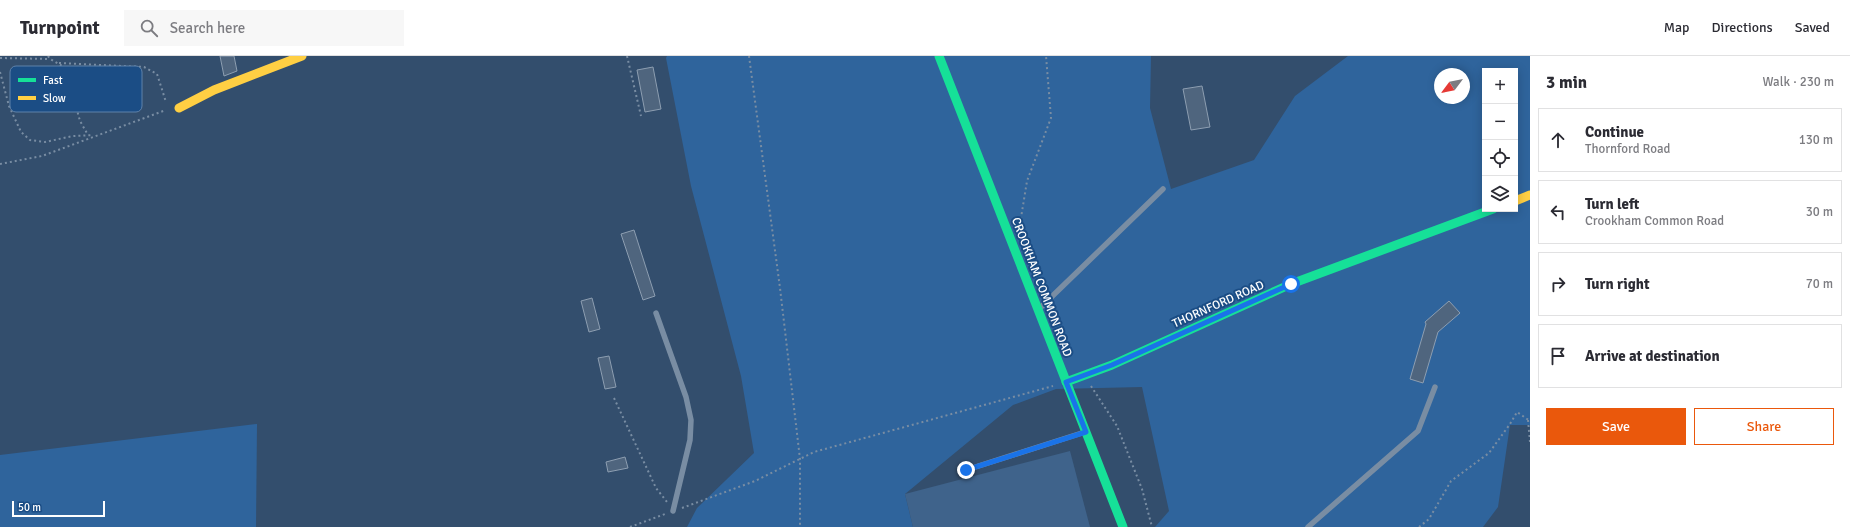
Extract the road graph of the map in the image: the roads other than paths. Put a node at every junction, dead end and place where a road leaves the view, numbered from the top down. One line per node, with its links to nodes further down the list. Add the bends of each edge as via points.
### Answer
1 (302, 56): 3 (street, via 214,90)
2 (939, 56): 8 (street, CROOKHAM COMMON ROAD)
3 (179, 108)
4 (1163, 189): 8 (lane)
5 (1530, 195): 6 (street)
6 (1518, 200)
7 (1485, 212): 10 (street, THORNFORD ROAD, via 1291,284 1112,365)
8 (1038, 310): 10 (street, CROOKHAM COMMON ROAD)
9 (656, 313): 14 (lane, via 686,397 691,420 690,440)
10 (1066, 382): 12 (street, CROOKHAM COMMON ROAD)
11 (1435, 387): 16 (lane, via 1418,431)
12 (1086, 432): 13 (lane); 15 (street, CROOKHAM COMMON ROAD)
13 (966, 470)
14 (673, 511)
15 (1123, 527)
16 (1308, 527)

